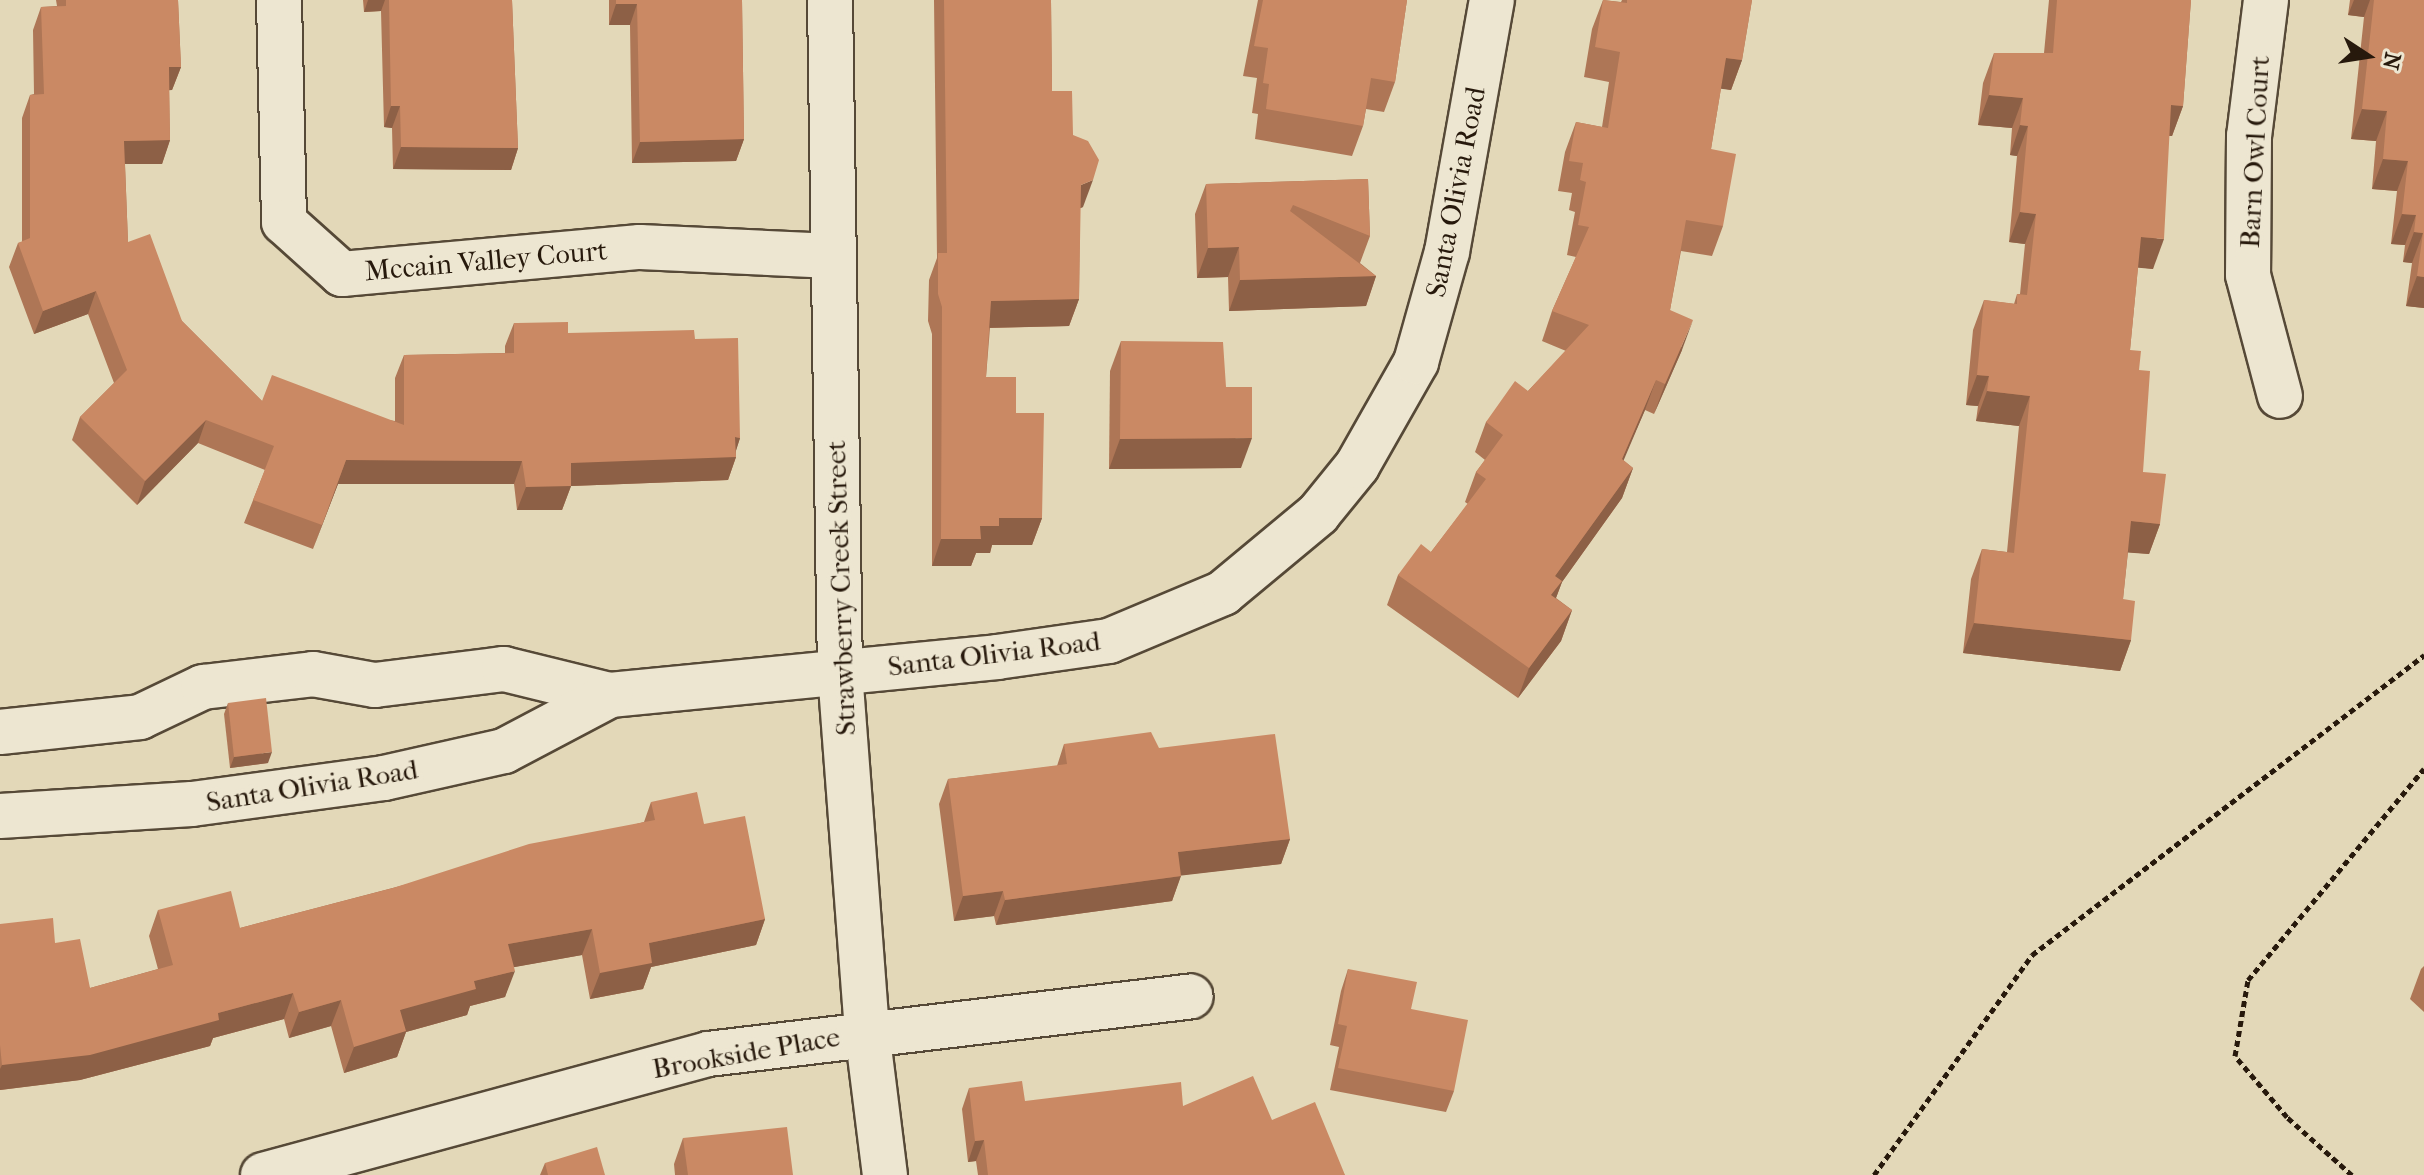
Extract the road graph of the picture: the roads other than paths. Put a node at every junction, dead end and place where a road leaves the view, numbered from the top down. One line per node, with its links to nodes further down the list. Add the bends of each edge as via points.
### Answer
1 (279, 0): 5 (street, Mccain Valley Court, via 284,222 342,274 640,247)
2 (830, 0): 5 (street, Strawberry Creek Street)
3 (1492, 0): 7 (street, Santa Olivia Road, via 1447,252 1416,362 1357,466 1318,514 1223,593 1109,641)
4 (2266, 0): 6 (street, Barn Owl Court, via 2249,136 2248,275)
5 (833, 256): 7 (street, Strawberry Creek Street)
6 (2280, 396)
7 (840, 672): 8 (street, Santa Olivia Road); 12 (street, Strawberry Creek Street)
8 (610, 695): 9 (street, Santa Olivia Road, via 504,669 375,685 313,674 203,687 140,717); 10 (street, Santa Olivia Road, via 504,751 384,778 192,804)
9 (0, 732)
10 (0, 816)
11 (1191, 996): 12 (street, Brookside Place)
12 (867, 1031): 13 (street, Brookside Place, via 708,1054); 14 (street, Strawberry Creek Street)
13 (263, 1175)
14 (885, 1175)

